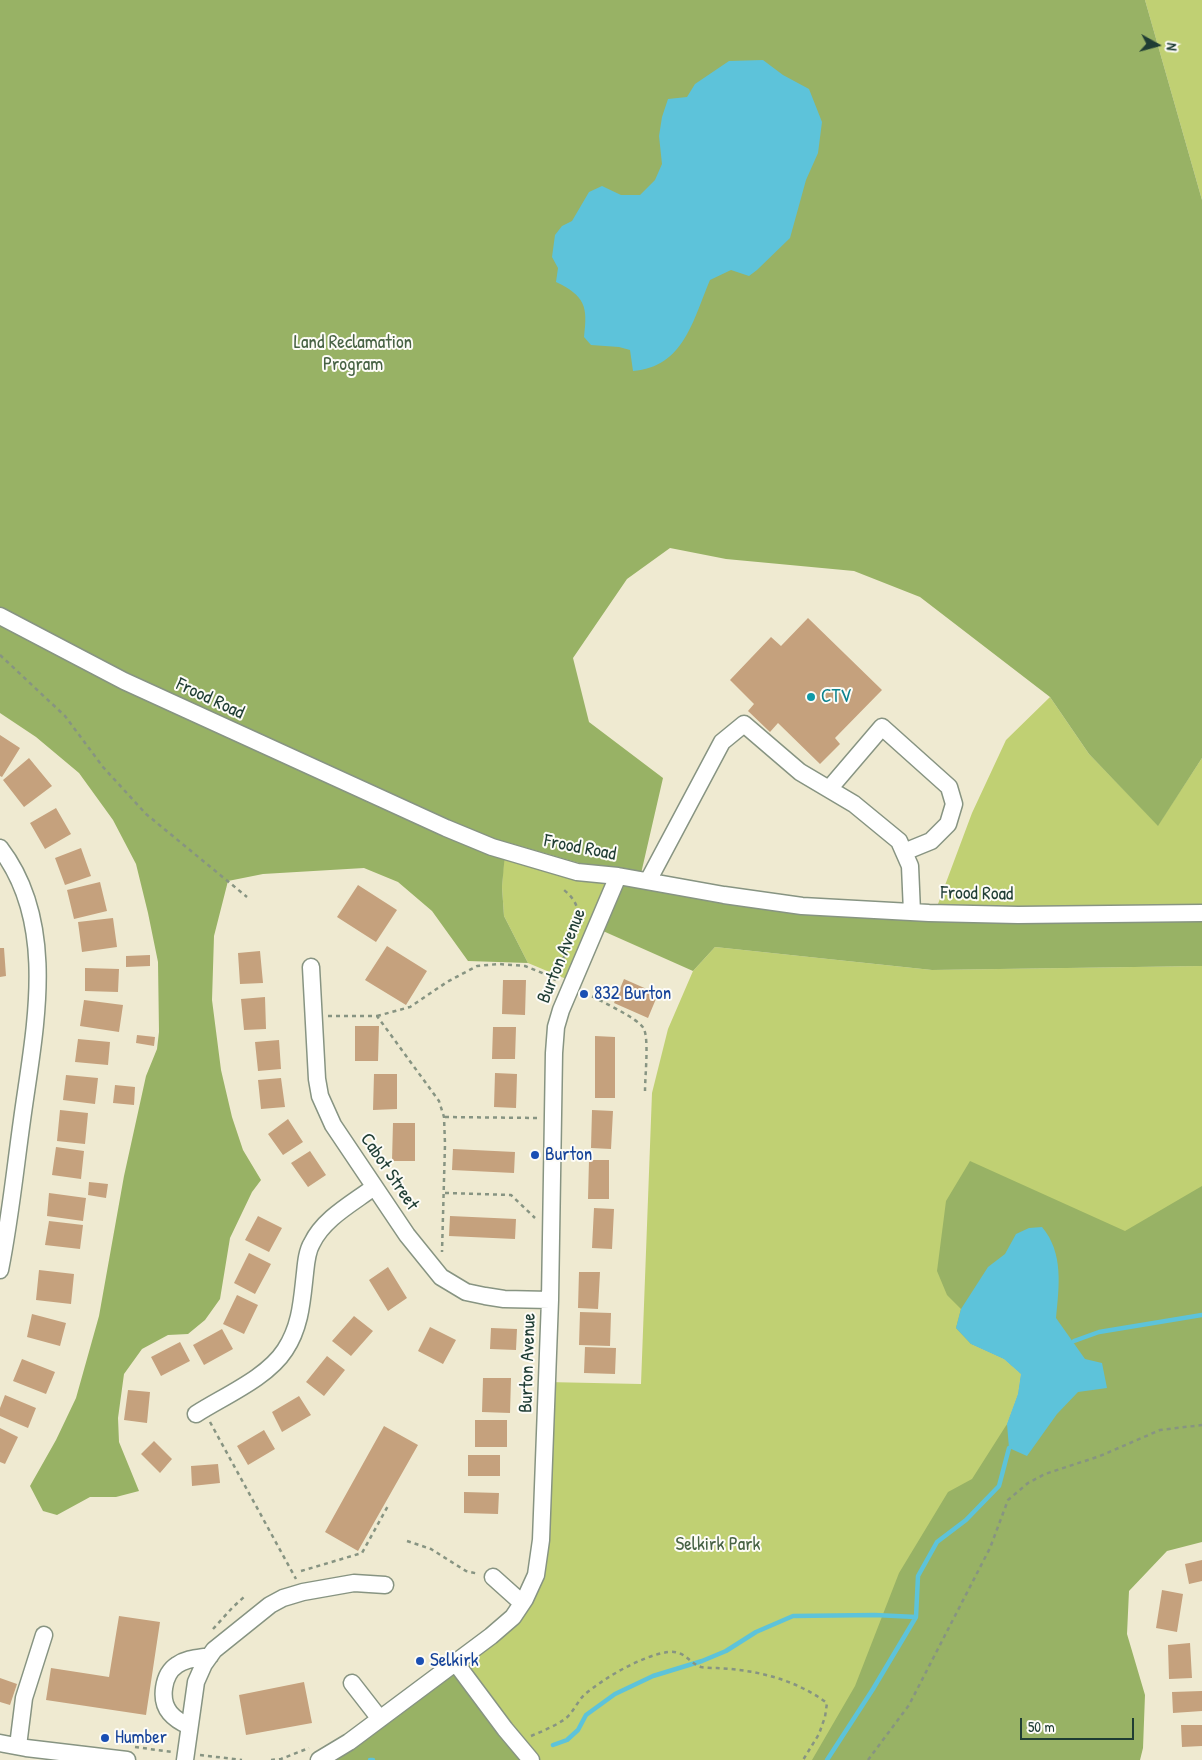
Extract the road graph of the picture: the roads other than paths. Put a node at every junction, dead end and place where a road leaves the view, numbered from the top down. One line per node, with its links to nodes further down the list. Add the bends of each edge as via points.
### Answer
1 (0, 616): 5 (street, Frood Road, via 124,681 469,838 577,872)
2 (829, 789): 4 (street, via 854,804 899,841); 4 (street, via 882,727 949,787 954,804 948,824 931,841); 6 (street, via 800,772 744,724 722,742)
3 (0, 848): 11 (street, via 27,895 37,951 36,1013)
4 (904, 852): 7 (street, via 910,866)
5 (618, 876): 6 (street, Frood Road); 12 (street, Burton Avenue, via 570,985 556,1027)
6 (648, 882): 7 (street, Frood Road, via 802,906)
7 (912, 912): 8 (street, Frood Road)
8 (1202, 913)
9 (311, 967): 10 (street, Cabot Street, via 320,1096 333,1125)
10 (374, 1187): 12 (street, Cabot Street, via 441,1277 466,1292 504,1299); 13 (street, via 337,1214 311,1244 298,1323 285,1351 256,1377)
11 (0, 1270)
12 (550, 1300): 16 (street, Burton Avenue, via 541,1540 536,1575)
13 (200, 1412)
14 (493, 1577): 16 (street)
15 (385, 1585): 18 (street, via 354,1583 283,1598 270,1605)
16 (522, 1603): 19 (street, Burton Avenue, via 513,1617)
17 (44, 1635): 24 (street, via 24,1698)
18 (210, 1656): 22 (street, via 196,1682); 22 (street, via 188,1659 176,1665 166,1676 163,1699 169,1712)
19 (455, 1662): 21 (street, Burton Avenue); 28 (street)
20 (352, 1683): 21 (street)
21 (380, 1719): 25 (street, Burton Avenue, via 349,1742)
22 (189, 1726): 27 (street)
23 (0, 1743): 24 (street)
24 (18, 1746): 26 (street)
25 (315, 1754)
26 (127, 1760)
27 (185, 1760)
28 (531, 1760)

